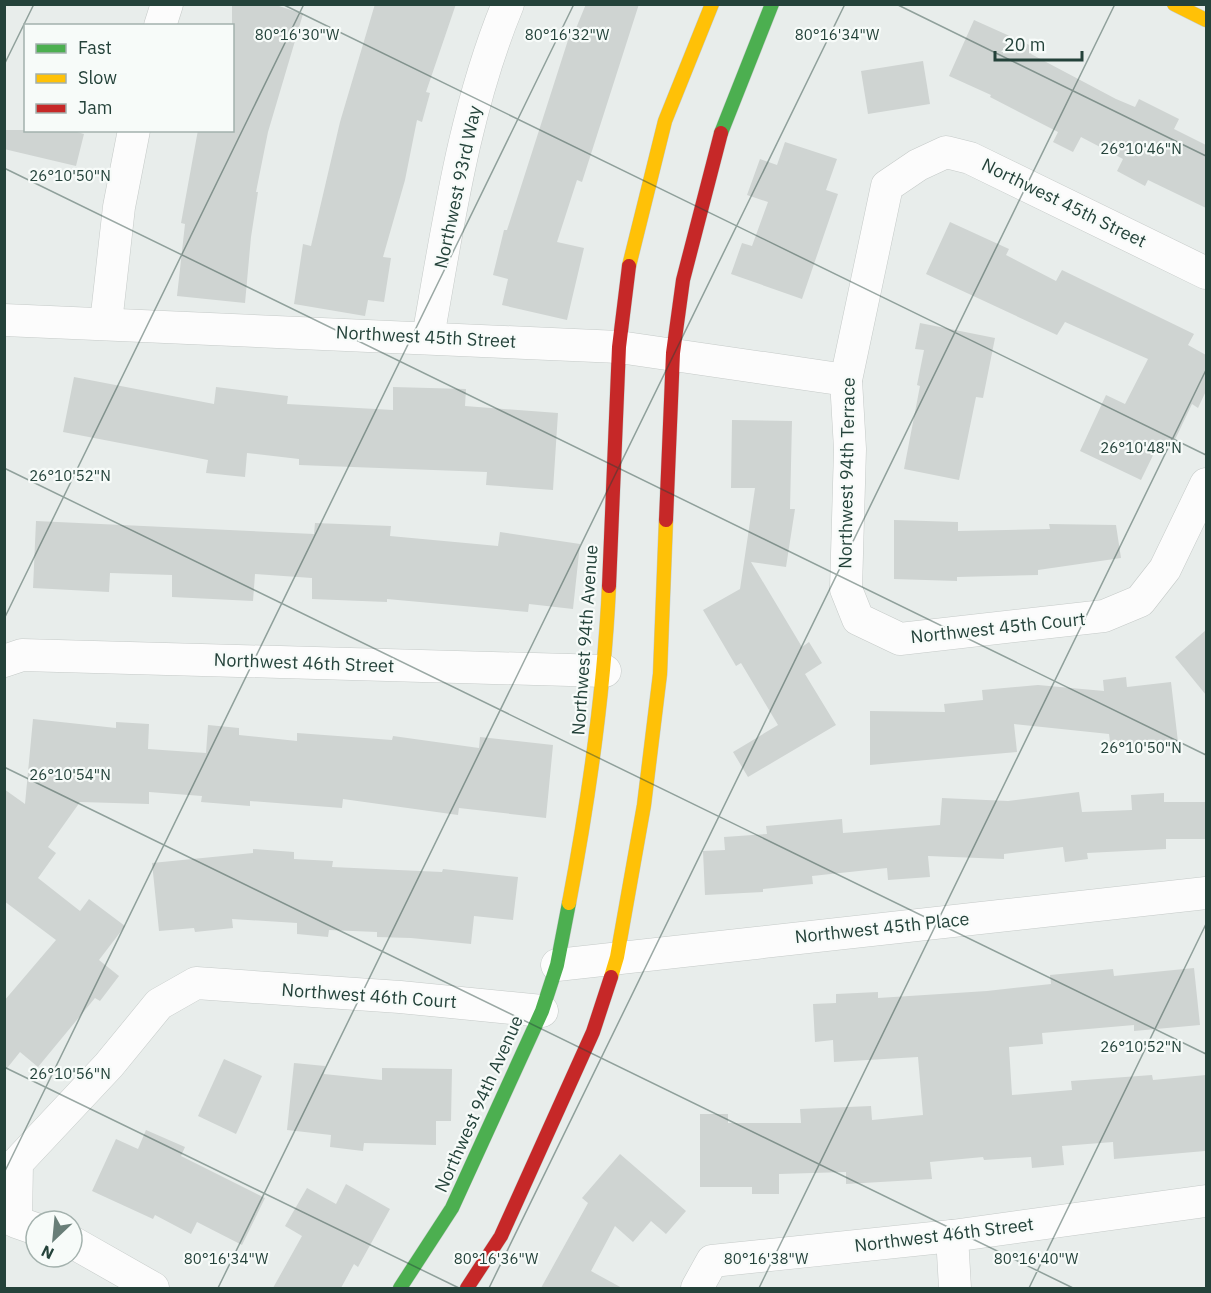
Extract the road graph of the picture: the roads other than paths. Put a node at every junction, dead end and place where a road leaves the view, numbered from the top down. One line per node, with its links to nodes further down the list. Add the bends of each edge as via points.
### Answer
1 (166, 4): 7 (street)
2 (507, 4): 13 (street, Northwest 93rd Way, via 460,162)
3 (712, 4): 14 (street, Northwest 94th Avenue, via 665,121 629,267)
4 (772, 4): 15 (street, via 717,141 683,280)
5 (1174, 4): 6 (street)
6 (1206, 20)
7 (161, 24)
8 (134, 132): 12 (street, via 119,207)
9 (918, 165): 10 (street, Northwest 45th Street, via 946,153 970,158); 16 (street, Northwest 94th Terrace, via 887,186)
10 (1206, 273)
11 (4, 320): 12 (street, Northwest 45th Street)
12 (106, 324): 13 (street, Northwest 45th Street)
13 (428, 337): 14 (street, Northwest 45th Street)
14 (619, 347): 15 (street, Northwest 45th Street); 20 (street, Northwest 94th Avenue)
15 (673, 354): 16 (street, Northwest 45th Street); 22 (street, via 660,674 644,805)
16 (846, 380): 18 (street, Northwest 94th Terrace, via 850,450 846,589)
17 (1206, 484): 18 (street, Northwest 45th Court, via 1165,569 1140,601 1104,616 900,639)
18 (858, 620)
19 (4, 661): 20 (street, Northwest 46th Street, via 22,655)
20 (604, 671): 23 (street, Northwest 94th Avenue, via 589,797)
21 (1206, 893): 22 (street, Northwest 45th Place)
22 (617, 957): 23 (street, Northwest 45th Place); 31 (street, via 593,1032 501,1236)
23 (557, 965): 24 (street, Northwest 94th Avenue)
24 (542, 1011): 26 (street, Northwest 46th Court, via 196,983 159,1004 109,1065 16,1163); 30 (street, Northwest 94th Avenue, via 452,1208)
25 (1206, 1201): 27 (street, Northwest 46th Street)
26 (24, 1213)
27 (952, 1236): 32 (street, Northwest 46th Street, via 712,1261); 33 (street)
28 (84, 1249): 29 (street)
29 (153, 1288)
30 (400, 1288)
31 (467, 1288)
32 (698, 1288)
33 (955, 1288)

